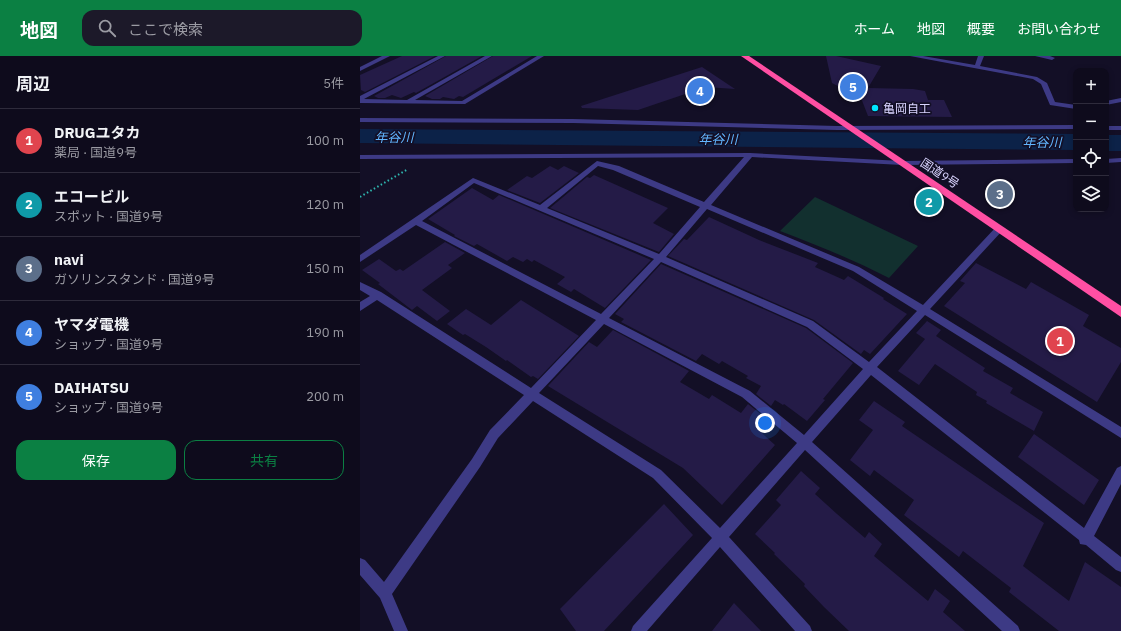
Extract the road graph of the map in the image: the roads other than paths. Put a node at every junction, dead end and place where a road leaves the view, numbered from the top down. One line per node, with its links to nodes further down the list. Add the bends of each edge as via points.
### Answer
1 (387, 56): 11 (street)
2 (442, 56): 12 (street)
3 (489, 56): 14 (street)
4 (541, 56): 14 (street, via 463,103)
5 (744, 56): 21 (highway, 国道9号)
6 (913, 56): 10 (street)
7 (981, 56): 10 (street)
8 (1038, 56): 9 (street)
9 (1052, 58)
10 (977, 68): 16 (street, via 1036,78 1044,83 1052,104)
11 (360, 69)
12 (360, 100): 14 (street)
13 (1121, 100): 15 (street)
14 (407, 102)
15 (1109, 102)
16 (1073, 107)
17 (360, 120): 21 (street, via 581,121)
18 (1073, 128): 21 (street)
19 (1109, 128): 20 (street)
20 (1121, 128)
21 (853, 129): 25 (highway, 国道9号)
22 (750, 155): 23 (street); 25 (street); 28 (street)
23 (360, 157)
24 (1121, 160): 27 (street)
25 (898, 161): 26 (street); 31 (highway, 国道9号)
26 (1073, 161)
27 (1109, 161)
28 (706, 206): 29 (street, via 616,168 597,163); 32 (street); 37 (street, via 856,269)
29 (542, 208): 30 (street, via 473,180); 32 (street)
30 (416, 221): 33 (street); 39 (street)
31 (999, 229): 37 (street); 38 (highway, 国道9号)
32 (660, 258): 39 (street); 40 (street, via 810,324)
33 (360, 259)
34 (360, 285): 35 (street)
35 (378, 295): 36 (street); 41 (street)
36 (360, 307)
37 (924, 310): 40 (street); 42 (street)
38 (1121, 312)
39 (603, 320): 41 (street); 43 (street, via 746,394)
40 (870, 368): 43 (street); 46 (street)
41 (530, 394): 45 (street, via 657,474); 49 (street, via 494,434)
42 (1121, 433)
43 (804, 442): 45 (street); 53 (street)
44 (1121, 472): 46 (street)
45 (721, 538): 51 (street); 52 (street)
46 (1086, 539): 48 (street)
47 (360, 565): 49 (street)
48 (1121, 565)
49 (384, 594): 50 (street)
50 (401, 631)
51 (638, 631)
52 (805, 631)
53 (1013, 631)

